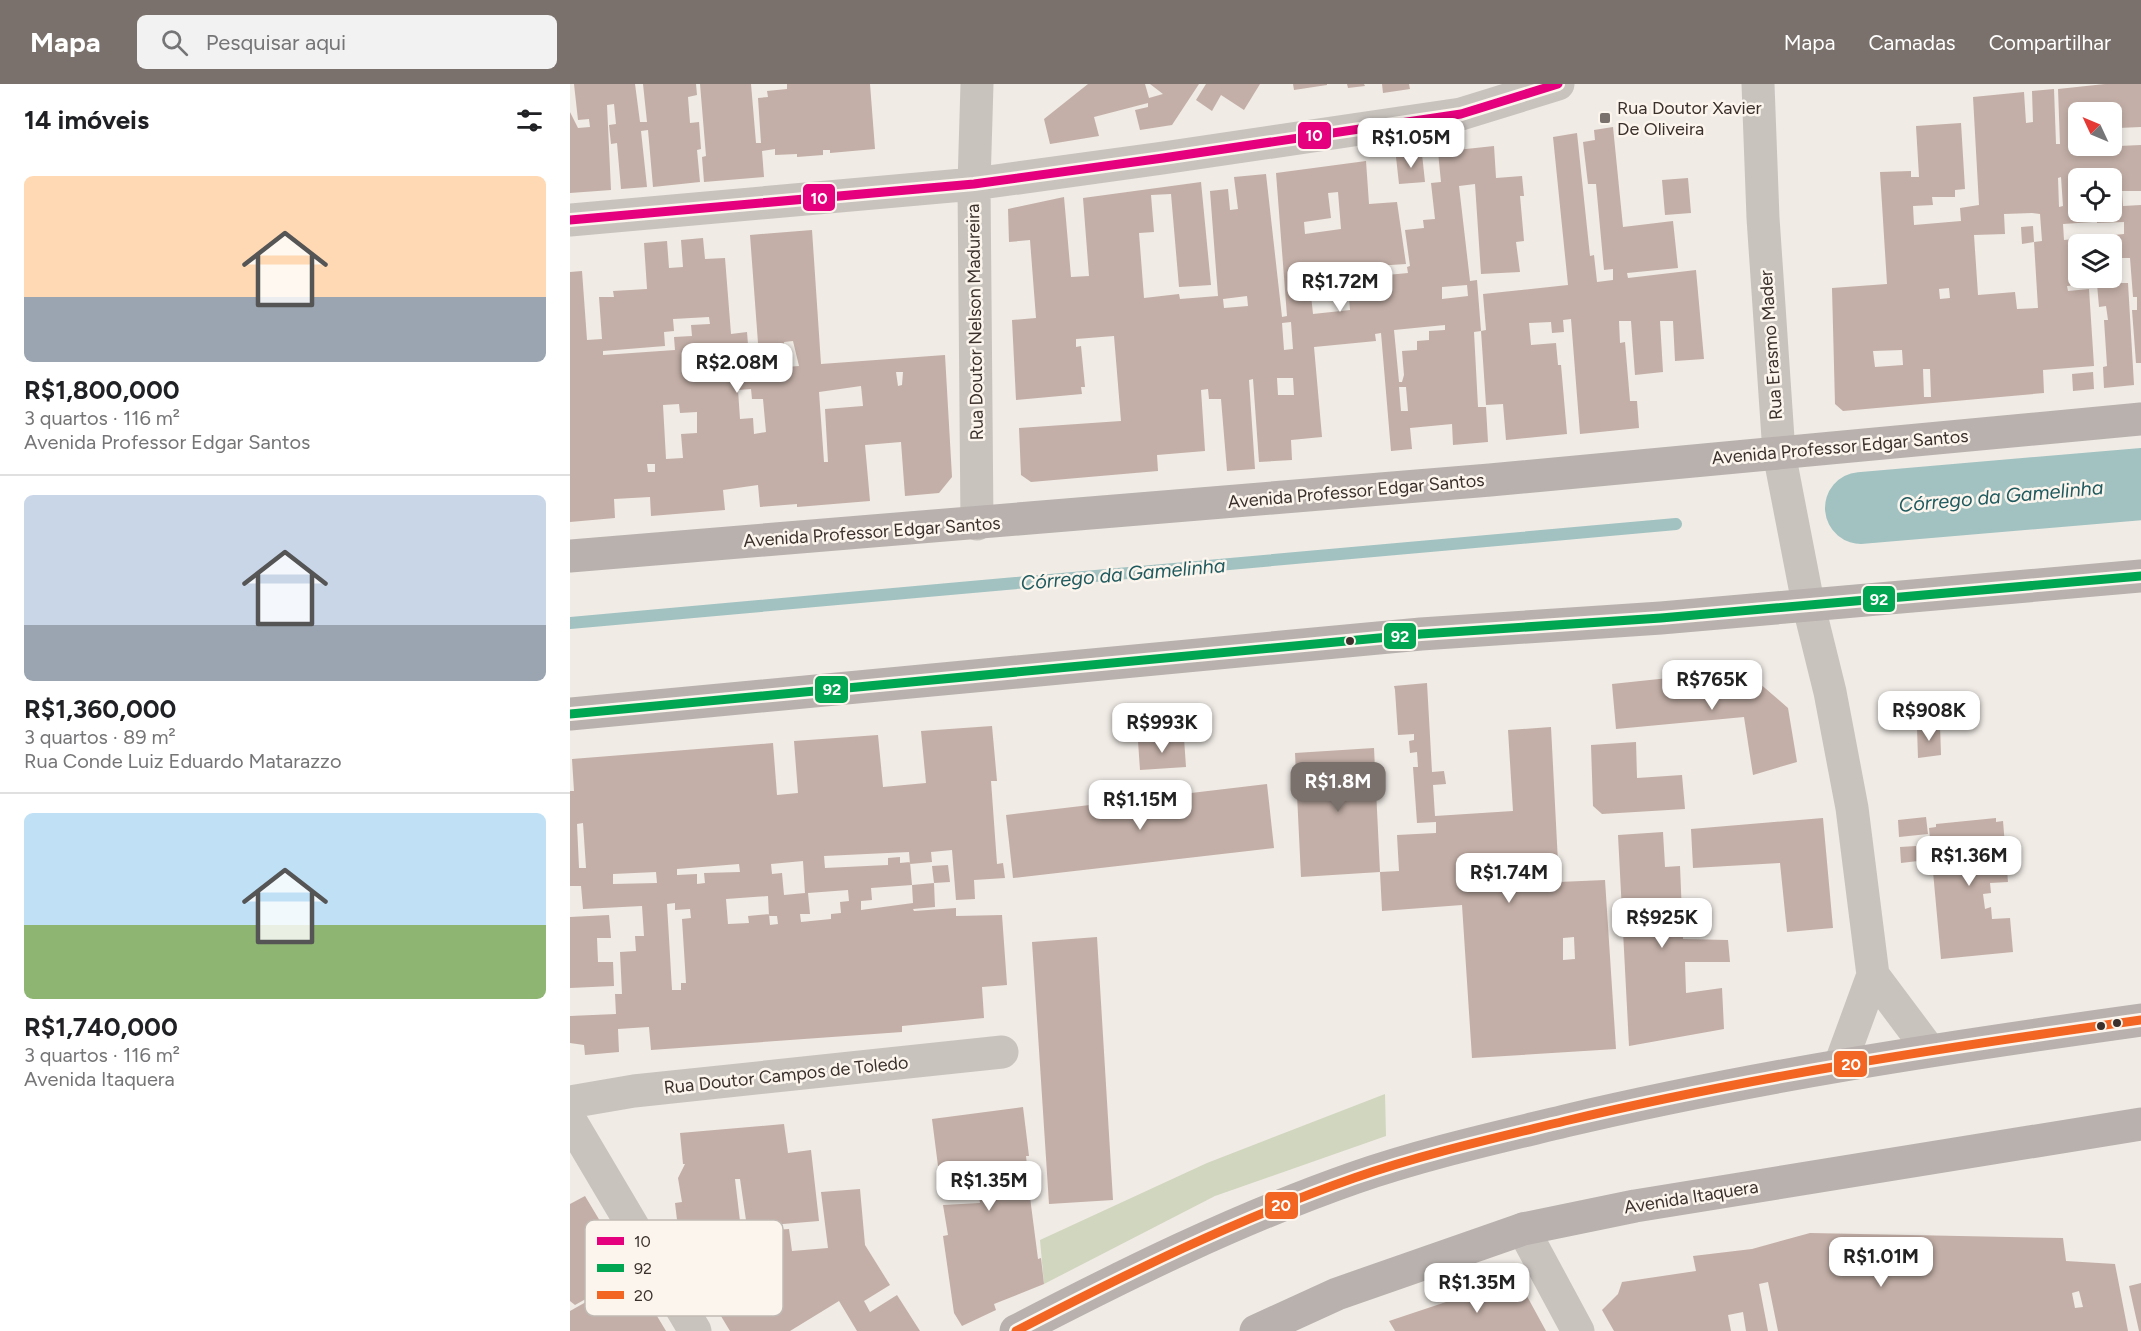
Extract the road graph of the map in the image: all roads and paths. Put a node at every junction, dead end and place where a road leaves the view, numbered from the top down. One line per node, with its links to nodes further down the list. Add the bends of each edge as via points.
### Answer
1 (977, 84): 4 (street, Rua Doutor Nelson Madureira)
2 (1558, 84): 4 (street, via 1461,114)
3 (1758, 84): 7 (street, Rua Erasmo Mader)
4 (974, 184): 5 (street); 8 (street, Rua Doutor Nelson Madureira)
5 (570, 220)
6 (2141, 419): 7 (main road, Avenida Professor Edgar Santos)
7 (1779, 453): 8 (main road, Avenida Professor Edgar Santos); 11 (street, Rua Erasmo Mader)
8 (977, 524): 9 (main road, Avenida Professor Edgar Santos)
9 (570, 556)
10 (2141, 576): 11 (main road)
11 (1808, 603): 12 (main road, via 1661,618 1421,634); 13 (street, Rua Erasmo Mader, via 1852,808)
12 (570, 714)
13 (1873, 975): 15 (street); 17 (street)
14 (2141, 1020): 15 (main road)
15 (1929, 1050): 17 (main road)
16 (1002, 1052): 18 (street, Rua Doutor Campos de Toledo, via 634,1091)
17 (1840, 1065): 25 (main road, via 1672,1096 1471,1144 1356,1177 1227,1227)
18 (570, 1102)
19 (570, 1120): 21 (street)
20 (2141, 1124): 22 (main road, Avenida Itaquera, via 1635,1206)
21 (629, 1220)
22 (1523, 1229): 26 (main road, Avenida Itaquera, via 1336,1294); 27 (street)
23 (686, 1316): 24 (street)
24 (695, 1331)
25 (1016, 1331)
26 (1256, 1331)
27 (1578, 1331)

